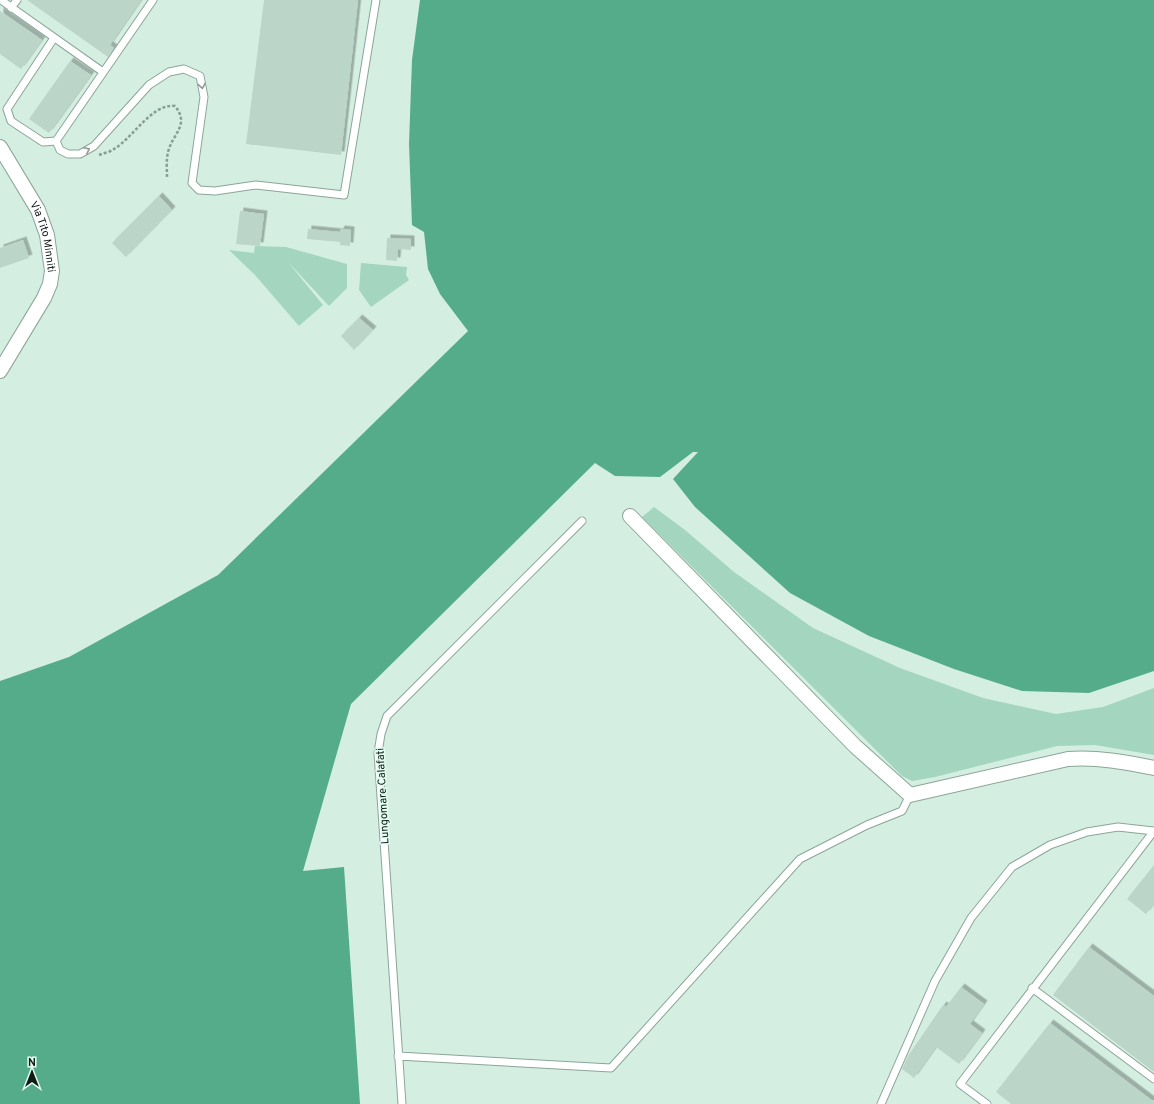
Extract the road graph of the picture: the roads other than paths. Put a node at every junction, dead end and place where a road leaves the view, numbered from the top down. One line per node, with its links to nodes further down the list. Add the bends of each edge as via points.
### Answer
1 (1, 0): 5 (lane)
2 (17, 0): 5 (lane)
3 (153, 0): 7 (lane)
4 (376, 0): 8 (lane, one-way to 4, via 60,150 68,154 80,154 94,146 149,85 169,72 184,69 200,76 204,97 192,183 199,190 215,191 256,185 344,195)
5 (12, 8): 6 (lane)
6 (54, 38): 7 (lane); 8 (lane, via 7,109 11,121 43,142)
7 (103, 72): 8 (lane)
8 (56, 141)
9 (0, 147): 10 (street, Via Tito Minniti, via 38,210 47,235 52,271 44,298)
10 (0, 371)
11 (630, 516): 14 (street, via 855,746)
12 (582, 521): 17 (lane, Lungomare Calafati, via 387,716 378,753)
13 (1154, 768): 14 (street, via 1109,759 1068,759)
14 (910, 795): 17 (lane, via 902,811 867,825 800,859 611,1068)
15 (1154, 831): 16 (lane); 20 (lane, via 1118,827 1086,832 1050,845 1012,867 971,918 935,982)
16 (1032, 988): 18 (lane); 21 (lane, via 960,1084)
17 (398, 1056): 19 (lane, Lungomare Calafati)
18 (1154, 1079)
19 (402, 1104)
20 (881, 1104)
21 (987, 1104)

